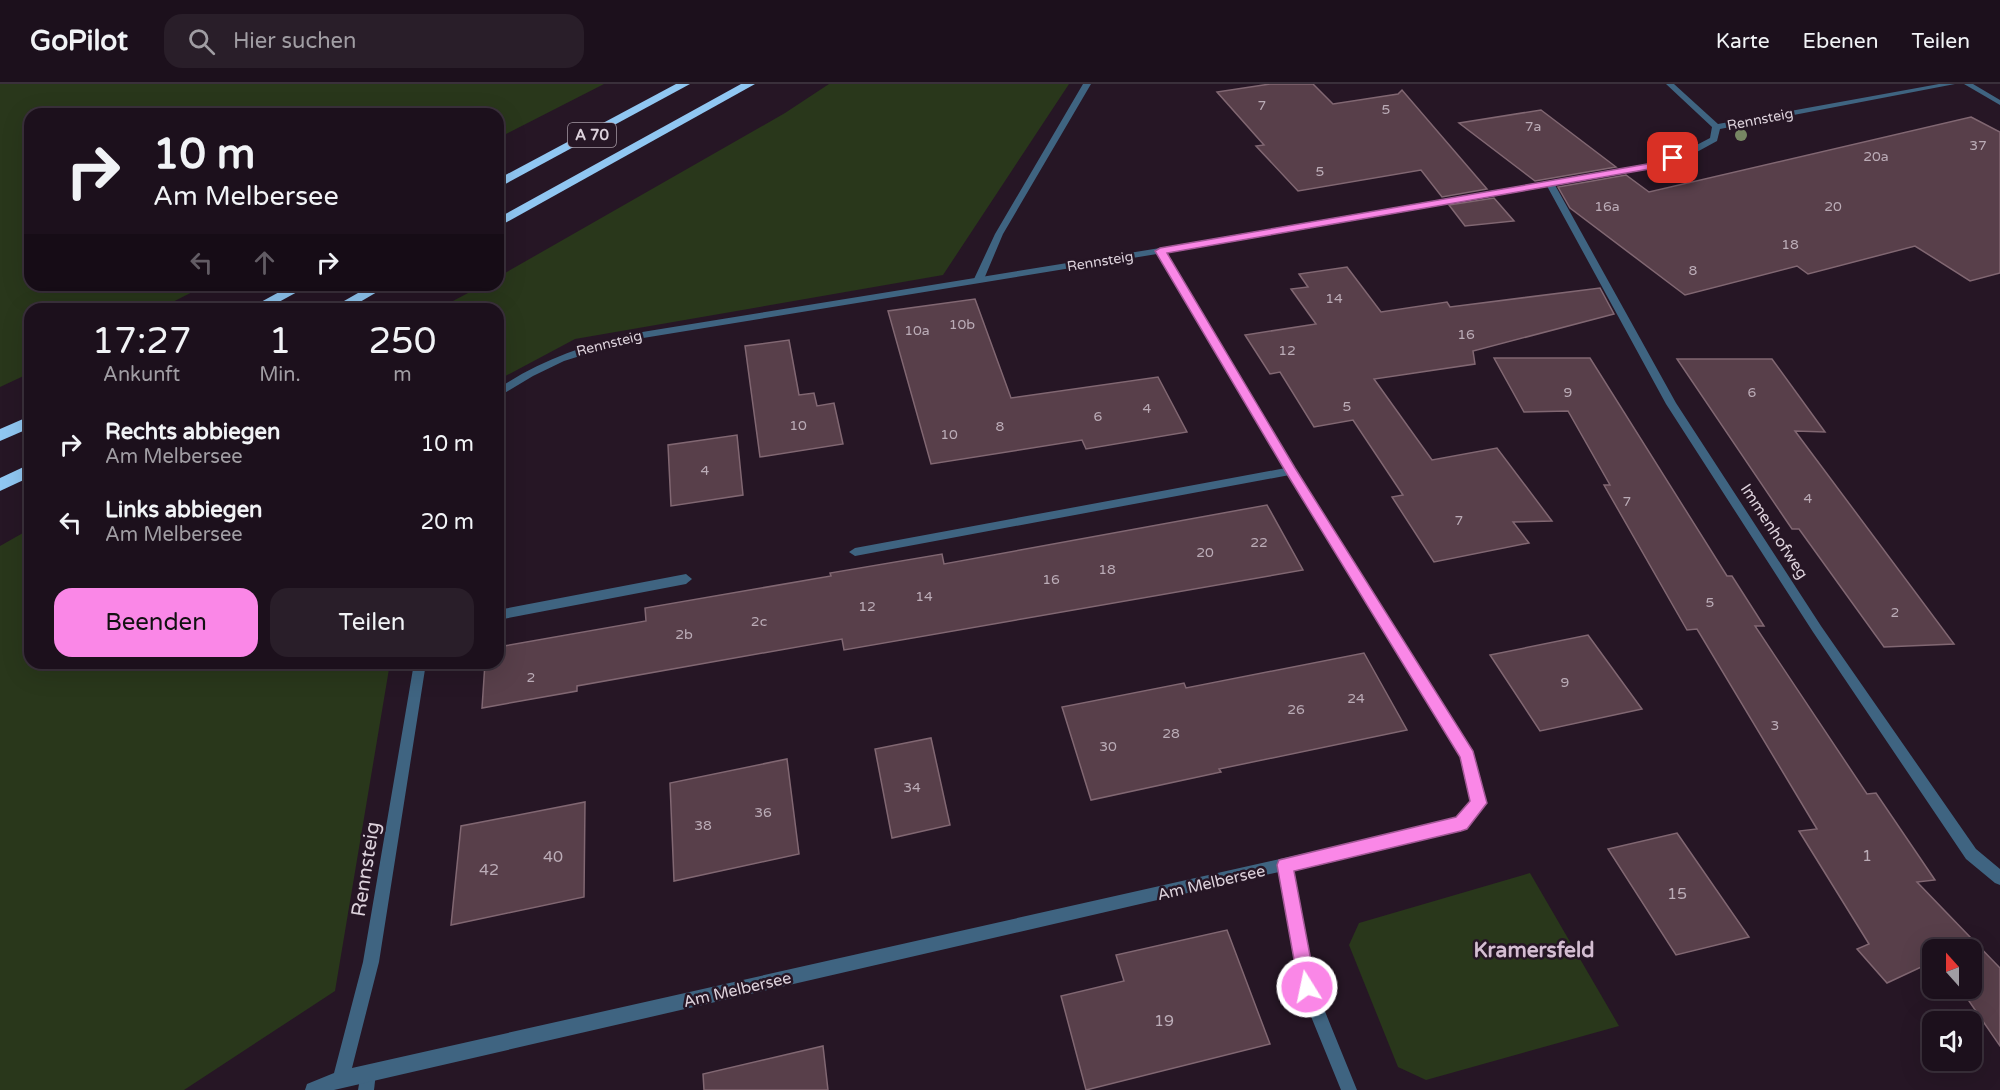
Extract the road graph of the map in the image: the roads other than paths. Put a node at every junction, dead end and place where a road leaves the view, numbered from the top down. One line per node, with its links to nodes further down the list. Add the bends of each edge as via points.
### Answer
1 (684, 84): 9 (highway, A 70)
2 (749, 84): 11 (highway, A 70)
3 (1087, 84): 13 (street, via 999,234)
4 (1670, 84): 8 (street)
5 (1951, 84): 8 (street, Rennsteig)
6 (1968, 84): 7 (street)
7 (2000, 103)
8 (1716, 127): 10 (street, Rennsteig, via 1714,140 1655,165)
9 (504, 181)
10 (1550, 184): 12 (street, Rennsteig); 29 (street, Immenhofweg, via 1677,414 1971,854)
11 (504, 220)
12 (1160, 251): 13 (street, Rennsteig); 21 (street, Am Melbersee)
13 (979, 279): 18 (street, Rennsteig, via 630,337 571,352)
14 (291, 291): 16 (highway)
15 (371, 291): 17 (highway)
16 (267, 303)
17 (348, 303)
18 (504, 390)
19 (24, 424): 20 (highway)
20 (0, 436)
21 (1291, 471): 24 (street); 28 (street, Am Melbersee, via 1468,756 1479,803 1461,824)
22 (24, 473): 23 (highway)
23 (0, 485)
24 (855, 552)
25 (686, 579): 26 (street)
26 (504, 614)
27 (419, 669): 31 (street, Rennsteig, via 371,962)
28 (1285, 865): 30 (street, Am Melbersee); 34 (street, via 1307,987)
29 (2000, 878)
30 (368, 1073): 31 (street, Am Melbersee); 33 (street)
31 (341, 1079): 32 (street, Am Melbersee)
32 (313, 1090)
33 (366, 1090)
34 (1349, 1090)

